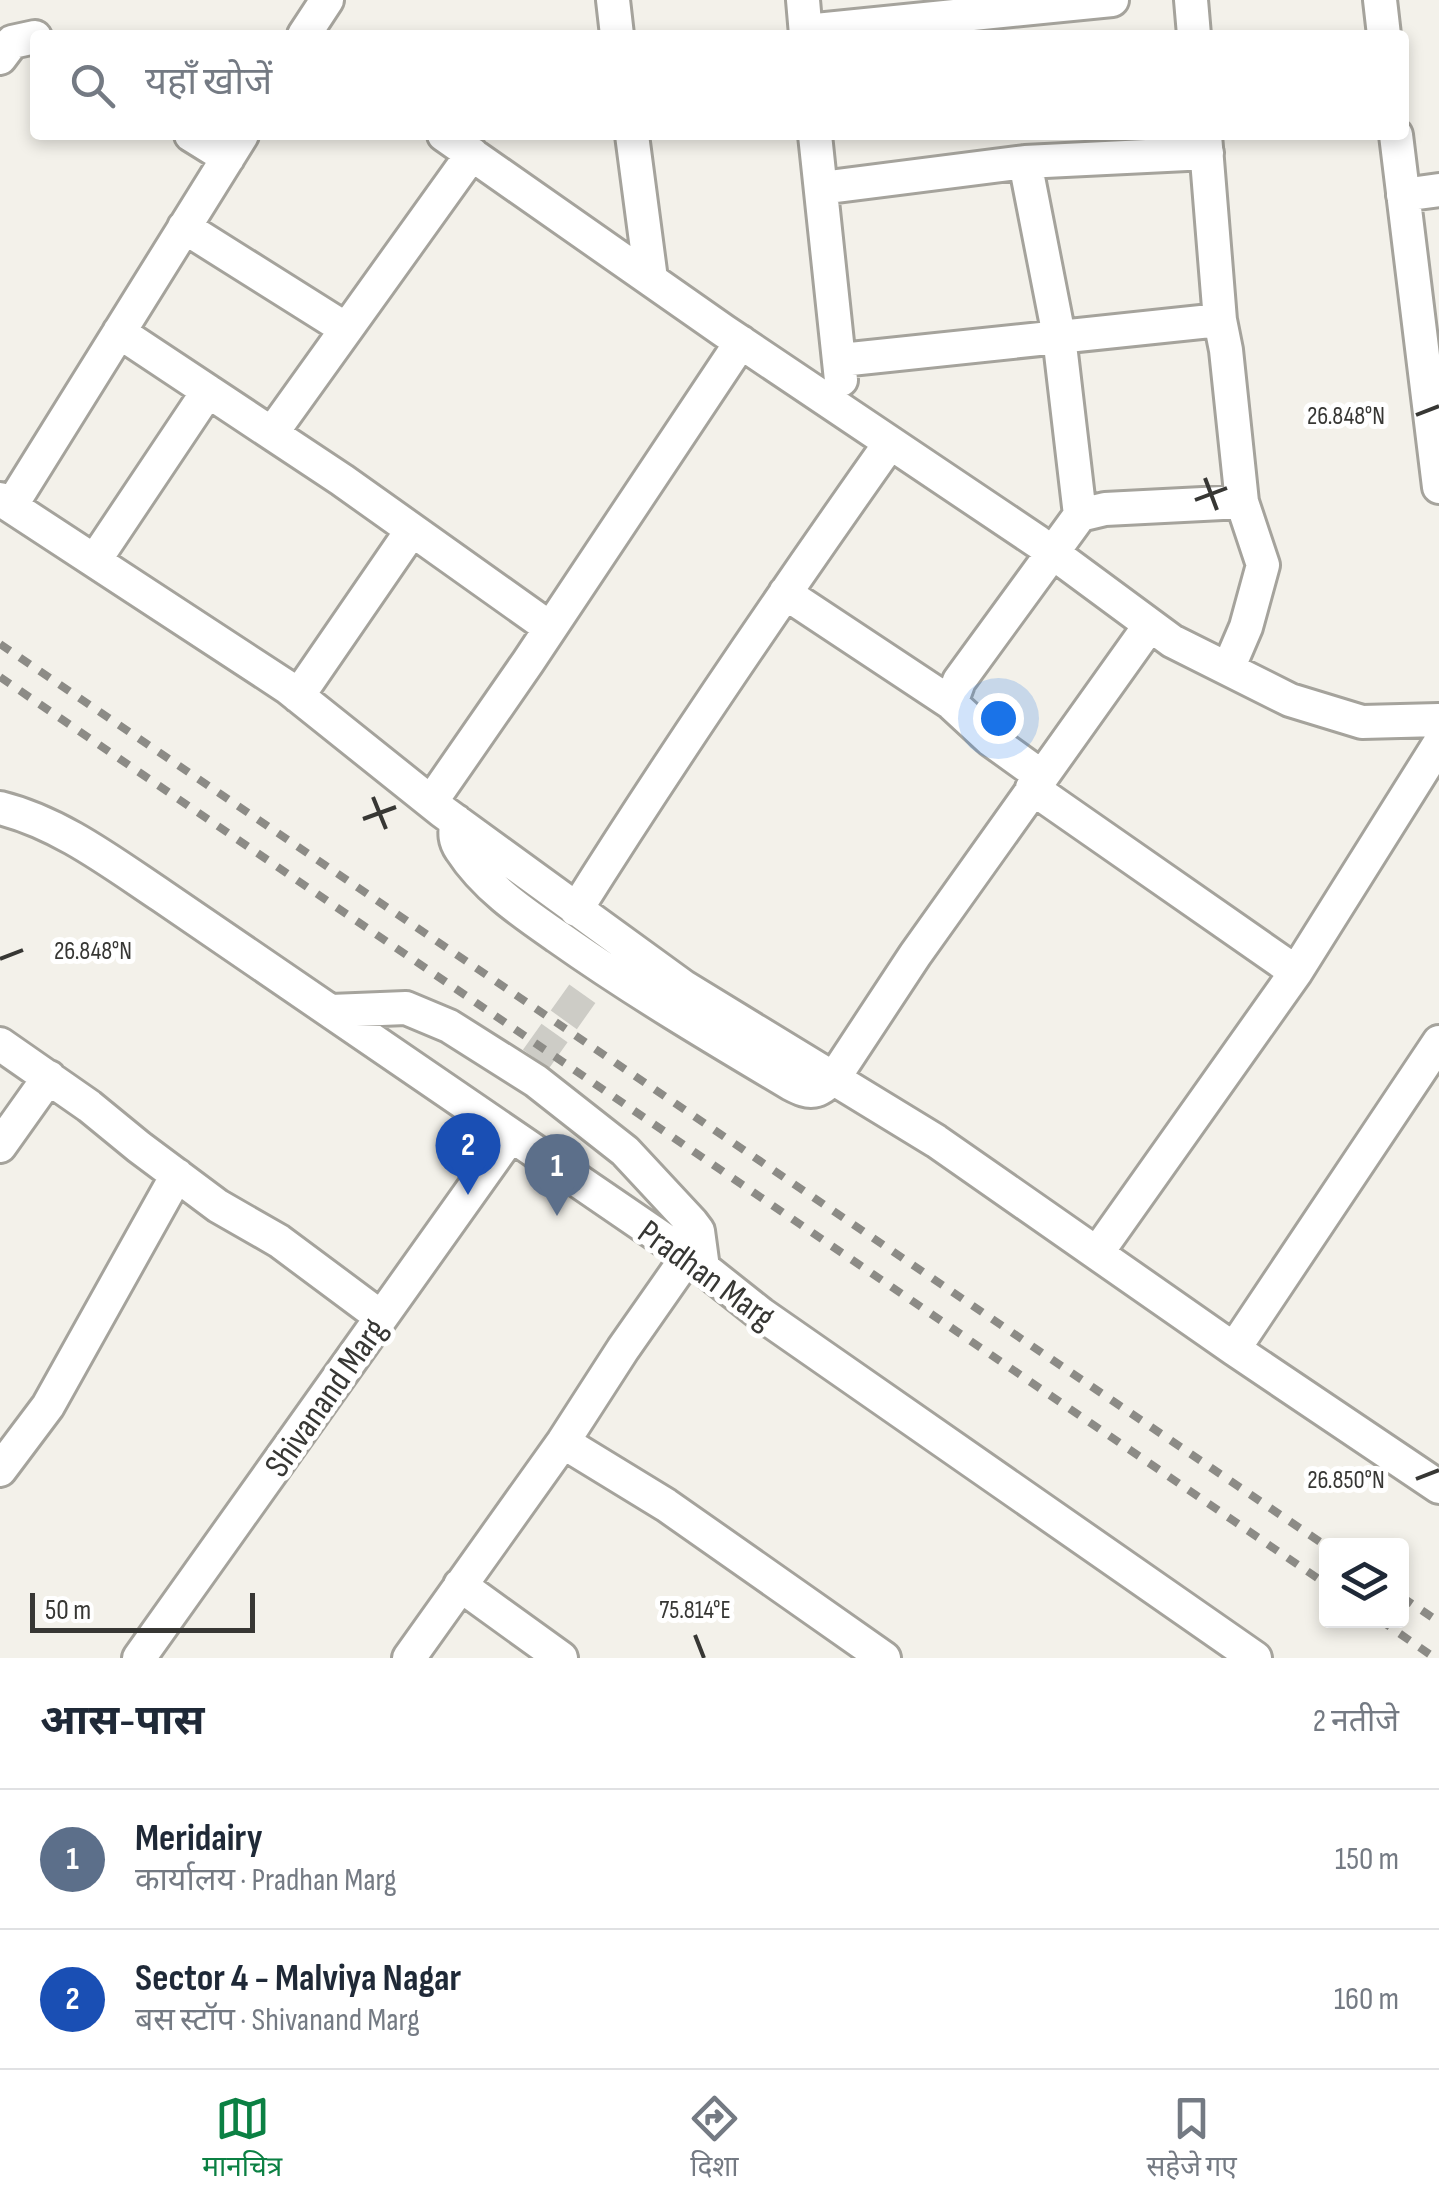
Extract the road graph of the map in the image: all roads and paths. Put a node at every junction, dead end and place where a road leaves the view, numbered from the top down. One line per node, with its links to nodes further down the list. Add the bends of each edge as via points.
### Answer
1 (1112, 0): 4 (street)
2 (1191, 0): 5 (street)
3 (1380, 0): 6 (street)
4 (805, 22)
5 (1194, 30)
6 (1383, 30)
7 (30, 38): 8 (street, via 12,42)
8 (0, 58)
9 (451, 140): 15 (street)
10 (633, 140): 21 (street)
11 (816, 140): 17 (street)
12 (1397, 140): 19 (street)
13 (1206, 144): 16 (street); 22 (street)
14 (235, 146): 20 (street)
15 (472, 154): 21 (street); 23 (street)
16 (1026, 162): 17 (street); 25 (street)
17 (820, 188): 27 (street)
18 (1439, 190): 19 (street)
19 (1403, 195): 29 (street)
20 (184, 226): 23 (street); 24 (street)
21 (651, 280): 26 (street)
22 (1220, 320): 25 (street); 35 (street)
23 (346, 329): 31 (street)
24 (118, 332): 28 (street); 34 (street)
25 (1059, 336): 27 (street); 36 (street)
26 (741, 342): 30 (street); 42 (street)
27 (841, 360): 30 (street)
28 (208, 391): 31 (street); 39 (street)
29 (1434, 406): 33 (street)
30 (842, 410): 32 (street)
31 (272, 433): 37 (street)
32 (890, 443): 38 (street); 40 (street)
33 (1439, 487)
34 (5, 502): 39 (street)
35 (1242, 502): 36 (street); 43 (street, via 1263,566)
36 (1080, 515): 38 (street)
37 (412, 530): 42 (street); 44 (street)
38 (1054, 554): 41 (street); 45 (street, via 959,680)
39 (94, 560): 44 (street)
40 (784, 593): 45 (street); 51 (street)
41 (1150, 625): 43 (street); 48 (street)
42 (550, 628): 50 (street)
43 (1228, 669): 46 (street, via 1290,700 1362,722)
44 (298, 696): 50 (street)
45 (951, 703): 48 (street)
46 (1439, 720)
47 (1435, 760): 52 (street)
48 (1037, 782): 52 (street); 57 (street)
49 (0, 808): 53 (street, Pradhan Marg, via 94,850)
50 (443, 812): 51 (street); 57 (street, via 478,872 596,976 806,1092)
51 (576, 910): 57 (street, via 684,988)
52 (1296, 972): 61 (street)
53 (331, 1010): 58 (street, Pradhan Marg); 62 (street, via 406,1008 531,1067 625,1151 692,1223 698,1231)
54 (0, 1044): 56 (street)
55 (1435, 1056): 64 (street)
56 (48, 1077): 59 (street); 60 (street)
57 (834, 1078): 61 (street)
58 (511, 1135): 62 (street, Pradhan Marg); 63 (street, Shivanand Marg)
59 (0, 1146)
60 (177, 1175): 63 (street); 66 (street, via 48,1406)
61 (1097, 1253): 64 (street)
62 (696, 1262): 65 (street, via 623,1349); 73 (street, Pradhan Marg)
63 (381, 1317): 69 (street, Shivanand Marg)
64 (1234, 1348): 67 (street)
65 (563, 1442): 68 (street); 72 (street, via 666,1505)
66 (0, 1470)
67 (1439, 1487)
68 (460, 1585): 70 (street); 71 (street)
69 (139, 1658)
70 (409, 1658)
71 (561, 1658)
72 (884, 1658)
73 (1255, 1658)

